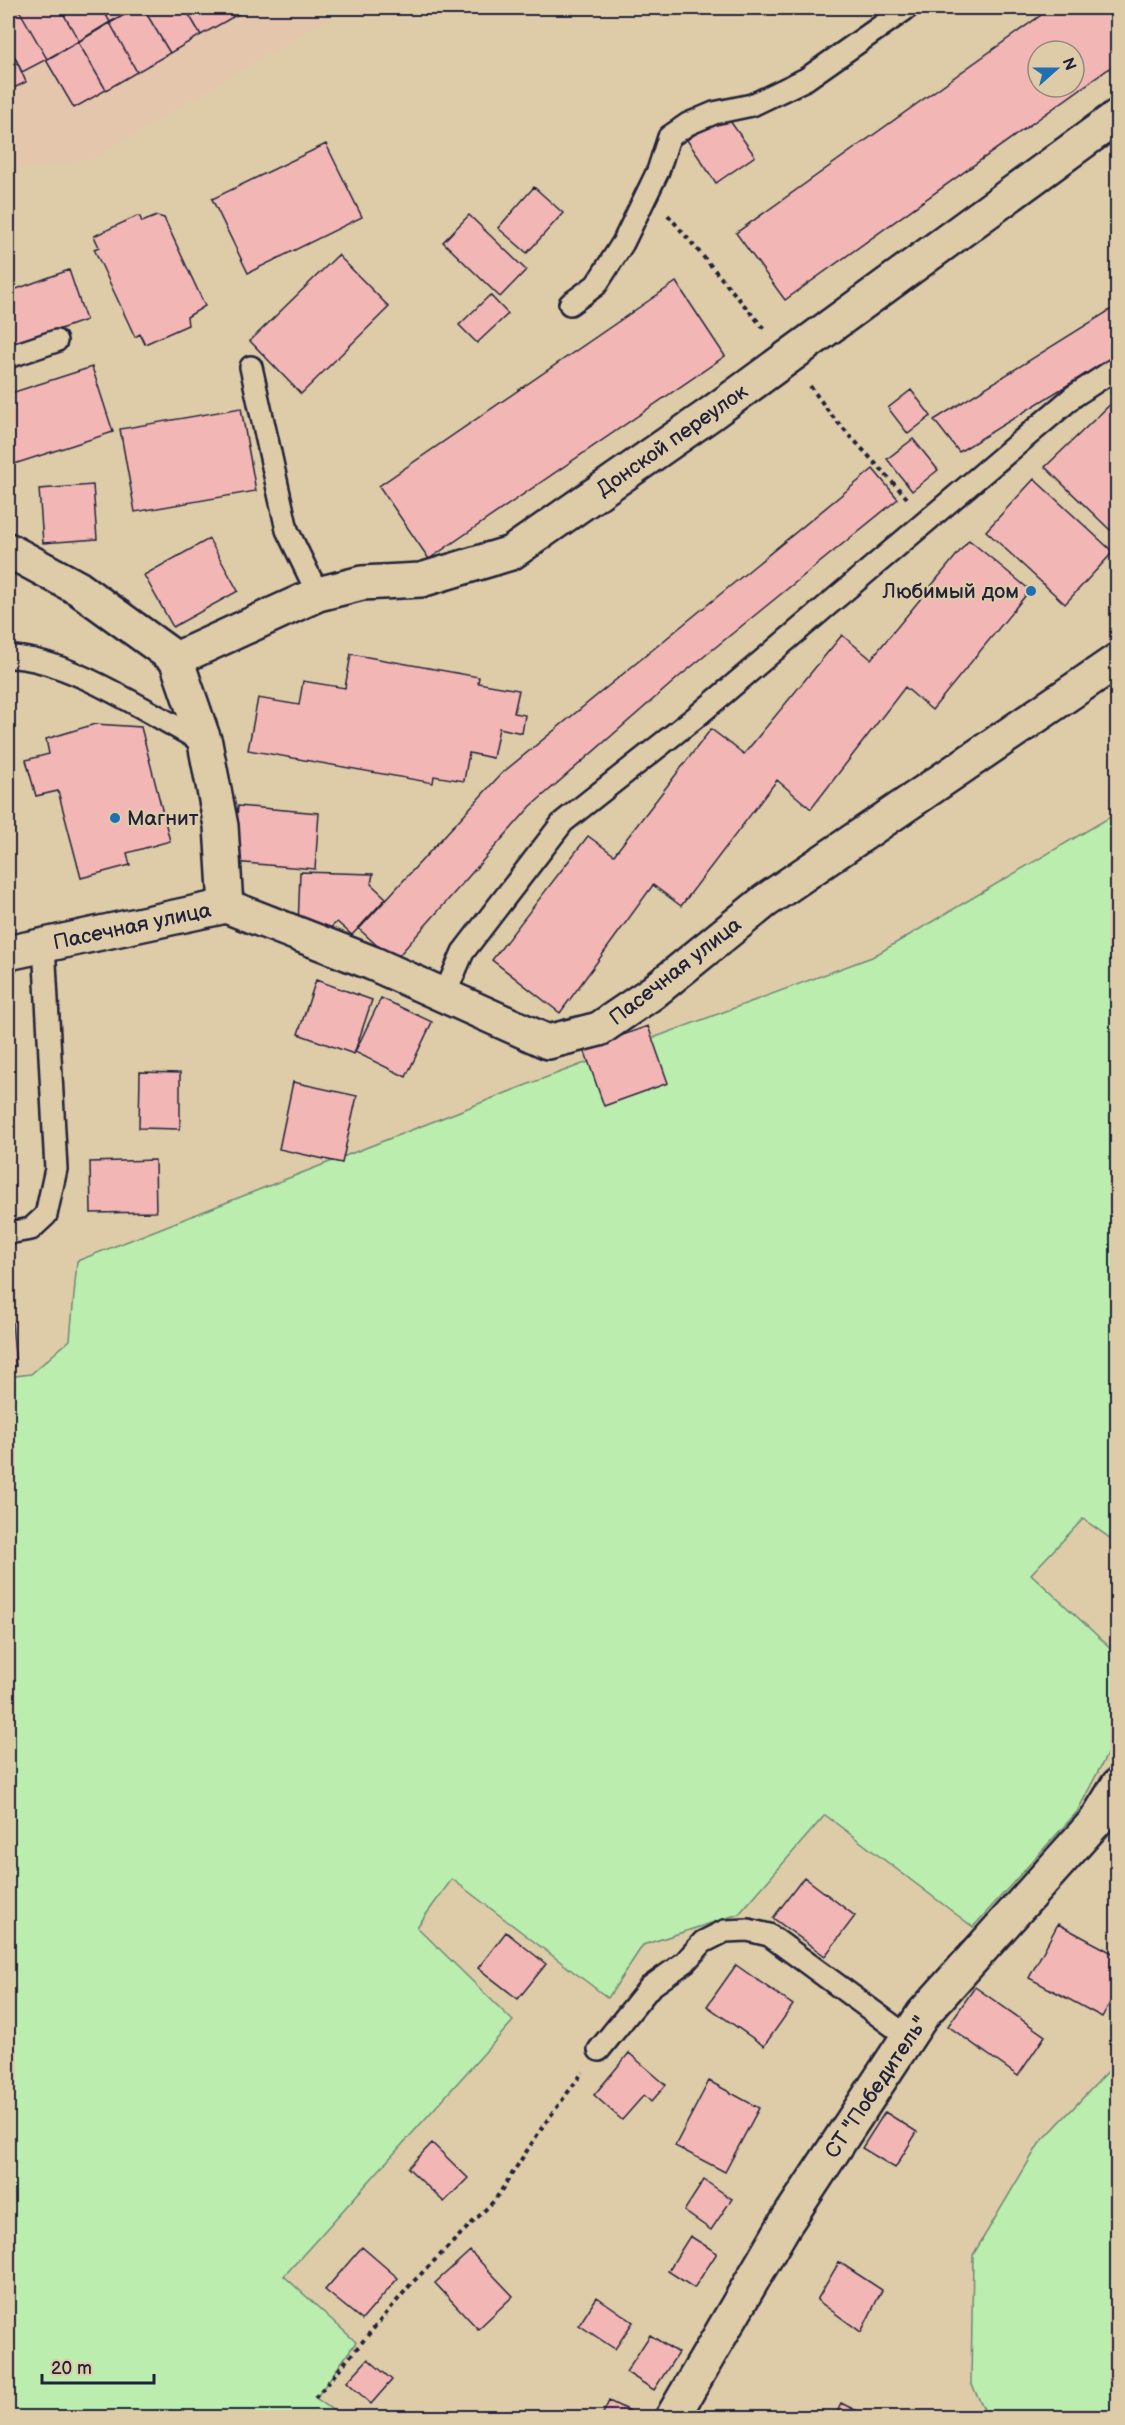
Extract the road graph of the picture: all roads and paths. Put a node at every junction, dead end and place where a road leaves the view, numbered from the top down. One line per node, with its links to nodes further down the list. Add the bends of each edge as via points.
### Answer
1 (907, 8): 3 (lane, via 806,79 752,105 714,113 688,124 669,137)
2 (1118, 116): 7 (street, Донской переулок)
3 (648, 191): 4 (lane, via 623,243 596,285); 7 (path)
4 (570, 304)
5 (56, 341): 6 (lane)
6 (8, 357)
7 (788, 357): 10 (path, via 832,416); 12 (street, Донской переулок, via 511,553 420,580 362,583)
8 (251, 367): 12 (lane, via 287,530)
9 (1118, 367): 10 (lane, via 1074,396)
10 (928, 521): 20 (lane, via 697,716 563,822 463,952)
11 (8, 550): 14 (street, via 78,588)
12 (318, 594): 14 (street, Донской переулок)
13 (8, 657): 16 (lane, via 28,657 69,670)
14 (176, 659): 16 (street)
15 (1118, 660): 20 (street, Пасечная улица, via 765,901 652,993 599,1029 548,1042)
16 (205, 743): 17 (street, via 221,826)
17 (226, 906): 18 (street, Пасечная улица); 20 (street, Пасечная улица, via 372,963)
18 (44, 944): 19 (street, Пасечная улица); 21 (lane, via 56,1169 46,1215 31,1229)
19 (8, 953)
20 (444, 996)
21 (8, 1233)
22 (1118, 1785): 23 (street, СТ "Победитель", via 1096,1821 923,2014)
23 (908, 2037): 24 (lane, via 769,1935 736,1930 703,1942 685,1962 650,1987); 26 (street, СТ "Победитель", via 785,2224)
24 (599, 2050): 25 (path, via 495,2200 411,2284)
25 (315, 2398)
26 (672, 2418)

